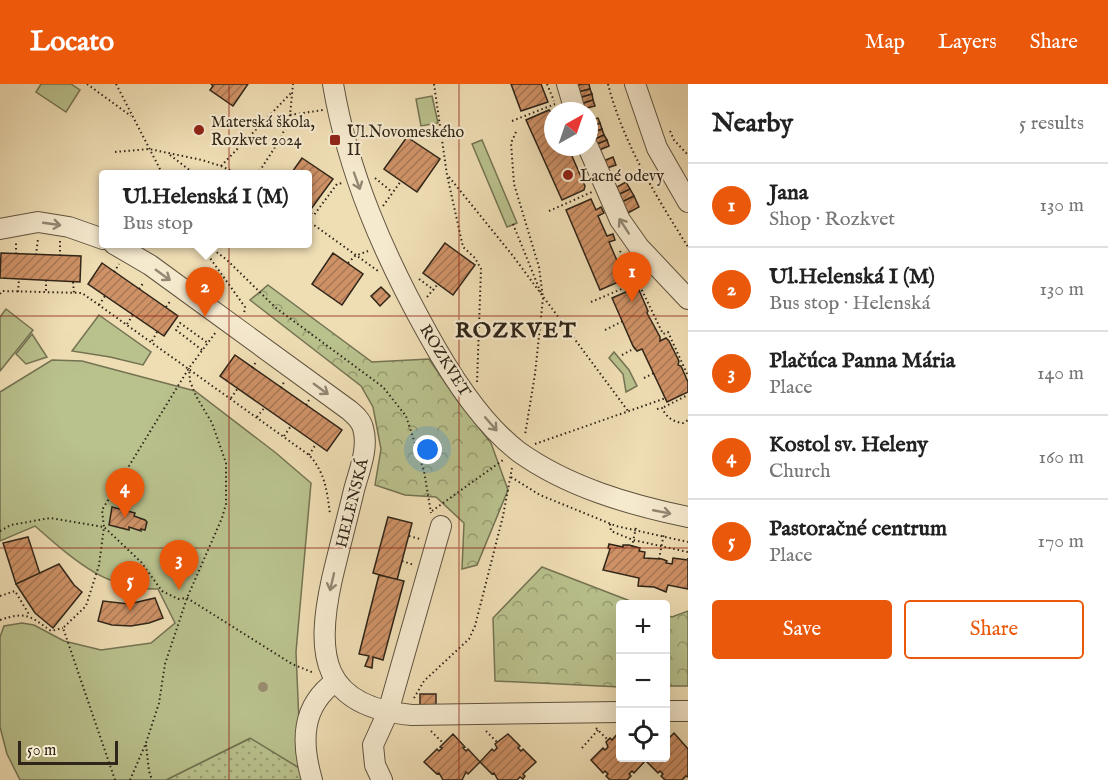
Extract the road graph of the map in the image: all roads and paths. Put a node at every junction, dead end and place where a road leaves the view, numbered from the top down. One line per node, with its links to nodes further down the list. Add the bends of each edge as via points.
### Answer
1 (87, 84): 16 (path)
2 (116, 84): 16 (path)
3 (293, 84): 10 (path)
4 (333, 84): 47 (street, ROZKVET, one-way to 47, via 350,160)
5 (434, 84): 30 (path)
6 (547, 84): 11 (path)
7 (567, 84): 12 (street)
8 (608, 84): 48 (path, via 636,159)
9 (635, 84): 37 (street, via 657,148)
10 (291, 93): 15 (path); 25 (path)
11 (554, 102)
12 (572, 102)
13 (544, 108): 17 (path)
14 (327, 109): 15 (path)
15 (291, 116): 29 (path)
16 (133, 118): 20 (path)
17 (512, 121)
18 (516, 132): 70 (path, via 511,143 514,184)
19 (674, 140): 23 (path)
20 (149, 149): 21 (path); 22 (path); 26 (path)
21 (115, 152)
22 (167, 153): 25 (path); 27 (path)
23 (688, 155)
24 (592, 156): 71 (street, one-way to 24, via 639,248 620,220)
25 (221, 166): 28 (path)
26 (161, 170)
27 (190, 170)
28 (230, 170)
29 (260, 170)
30 (447, 175): 70 (path); 90 (path, via 463,247 476,258 481,269)
31 (401, 181): 35 (path)
32 (337, 184): 39 (path)
33 (375, 185): 35 (path, via 371,175)
34 (594, 190): 38 (path)
35 (393, 192): 36 (path, via 382,207)
36 (379, 196)
37 (688, 202)
38 (549, 211)
39 (312, 214)
40 (312, 224): 54 (path)
41 (513, 224): 70 (path)
42 (8, 232): 45 (street, one-way to 45, via 38,222); 51 (path)
43 (38, 233): 52 (path)
44 (60, 235): 53 (path)
45 (99, 238)
46 (617, 244): 61 (path)
47 (383, 247): 54 (path); 56 (street, ROZKVET)
48 (688, 247)
49 (122, 248): 77 (street, HELENSKÁ, one-way to 77)
50 (207, 248): 77 (path, via 205,251 244,307)
51 (16, 254)
52 (36, 255)
53 (60, 256)
54 (355, 256): 55 (path); 56 (path, via 384,276)
55 (348, 263)
56 (395, 272): 109 (street, ROZKVET, one-way to 109, via 461,389 504,439 560,477 644,508)
57 (147, 277): 63 (path)
58 (19, 279): 64 (path)
59 (46, 280): 66 (path)
60 (74, 282): 67 (path)
61 (638, 282): 72 (path); 87 (path, via 663,334 668,332)
62 (438, 284): 65 (path, via 428,297)
63 (139, 289)
64 (18, 292): 66 (path); 68 (path)
65 (420, 292)
66 (46, 293): 67 (path)
67 (74, 293): 73 (path, via 82,293)
68 (0, 294)
69 (105, 296): 73 (path)
70 (543, 298): 97 (path); 102 (path)
71 (688, 298)
72 (591, 302)
73 (99, 305): 76 (path)
74 (133, 315): 76 (path)
75 (623, 321): 78 (path)
76 (127, 324): 80 (path)
77 (236, 327): 81 (path, via 230,335 219,327); 133 (street, HELENSKÁ, one-way to 133, via 349,410 363,428 364,454 323,625)
78 (605, 330)
79 (158, 332): 80 (path)
80 (152, 341): 85 (path)
81 (208, 343): 83 (path); 83 (path, via 180,323 176,330)
82 (636, 348): 84 (path)
83 (203, 350): 85 (path)
84 (622, 355)
85 (189, 368): 92 (path); 113 (path, via 102,510); 129 (path, via 196,396 213,423 226,463 227,484 222,518)
86 (654, 373): 88 (path)
87 (688, 376)
88 (644, 378)
89 (238, 388): 92 (path)
90 (477, 393)
91 (688, 395): 95 (path)
92 (231, 398): 98 (path)
93 (666, 398): 97 (path)
94 (265, 407): 98 (path)
95 (662, 408): 96 (path); 99 (path, via 675,422)
96 (657, 410)
97 (628, 411): 104 (path)
98 (257, 417): 101 (path)
99 (688, 420)
100 (291, 426): 101 (path)
101 (284, 436): 105 (path)
102 (524, 441)
103 (316, 444): 105 (path)
104 (533, 444)
105 (309, 454): 111 (path, via 325,479)
106 (499, 462): 110 (path)
107 (512, 466): 108 (path)
108 (511, 477): 112 (path, via 540,495); 138 (path, via 475,626 469,639 424,681 415,694)
109 (688, 517)
110 (436, 518): 136 (street)
111 (331, 520)
112 (610, 524): 116 (path); 120 (path, via 611,531)
113 (104, 527): 115 (path, via 50,518 11,525); 129 (path, via 141,562 162,591 178,599); 132 (path, via 99,566 86,606)
114 (636, 527): 116 (path)
115 (0, 531)
116 (635, 532): 117 (path); 120 (path)
117 (664, 535): 121 (path); 122 (path)
118 (409, 536): 119 (path)
119 (424, 540)
120 (633, 540): 122 (path); 123 (path)
121 (688, 542)
122 (661, 546): 124 (path); 125 (path)
123 (632, 547)
124 (688, 552)
125 (658, 559)
126 (402, 561): 127 (path)
127 (417, 566)
128 (0, 596): 130 (path, via 15,591)
129 (187, 598): 133 (path, via 292,664); 143 (path, via 165,664 159,703)
130 (30, 616): 131 (path, via 14,615); 132 (path, via 51,631)
131 (0, 620)
132 (63, 628): 146 (path)
133 (328, 678): 136 (street, HELENSKÁ, via 361,702); 149 (street, via 308,722 305,744)
134 (670, 711): 135 (street)
135 (688, 711)
136 (388, 712): 138 (street, HELENSKÁ); 150 (street, via 373,745 375,765)
137 (616, 712): 138 (street, HELENSKÁ)
138 (410, 715)
139 (592, 725): 141 (path)
140 (430, 730): 144 (path)
141 (598, 730): 142 (path); 145 (path)
142 (608, 740)
143 (146, 743): 147 (path); 148 (path)
144 (443, 743)
145 (582, 747)
146 (115, 780)
147 (130, 780)
148 (152, 780)
149 (312, 780)
150 (382, 780)

